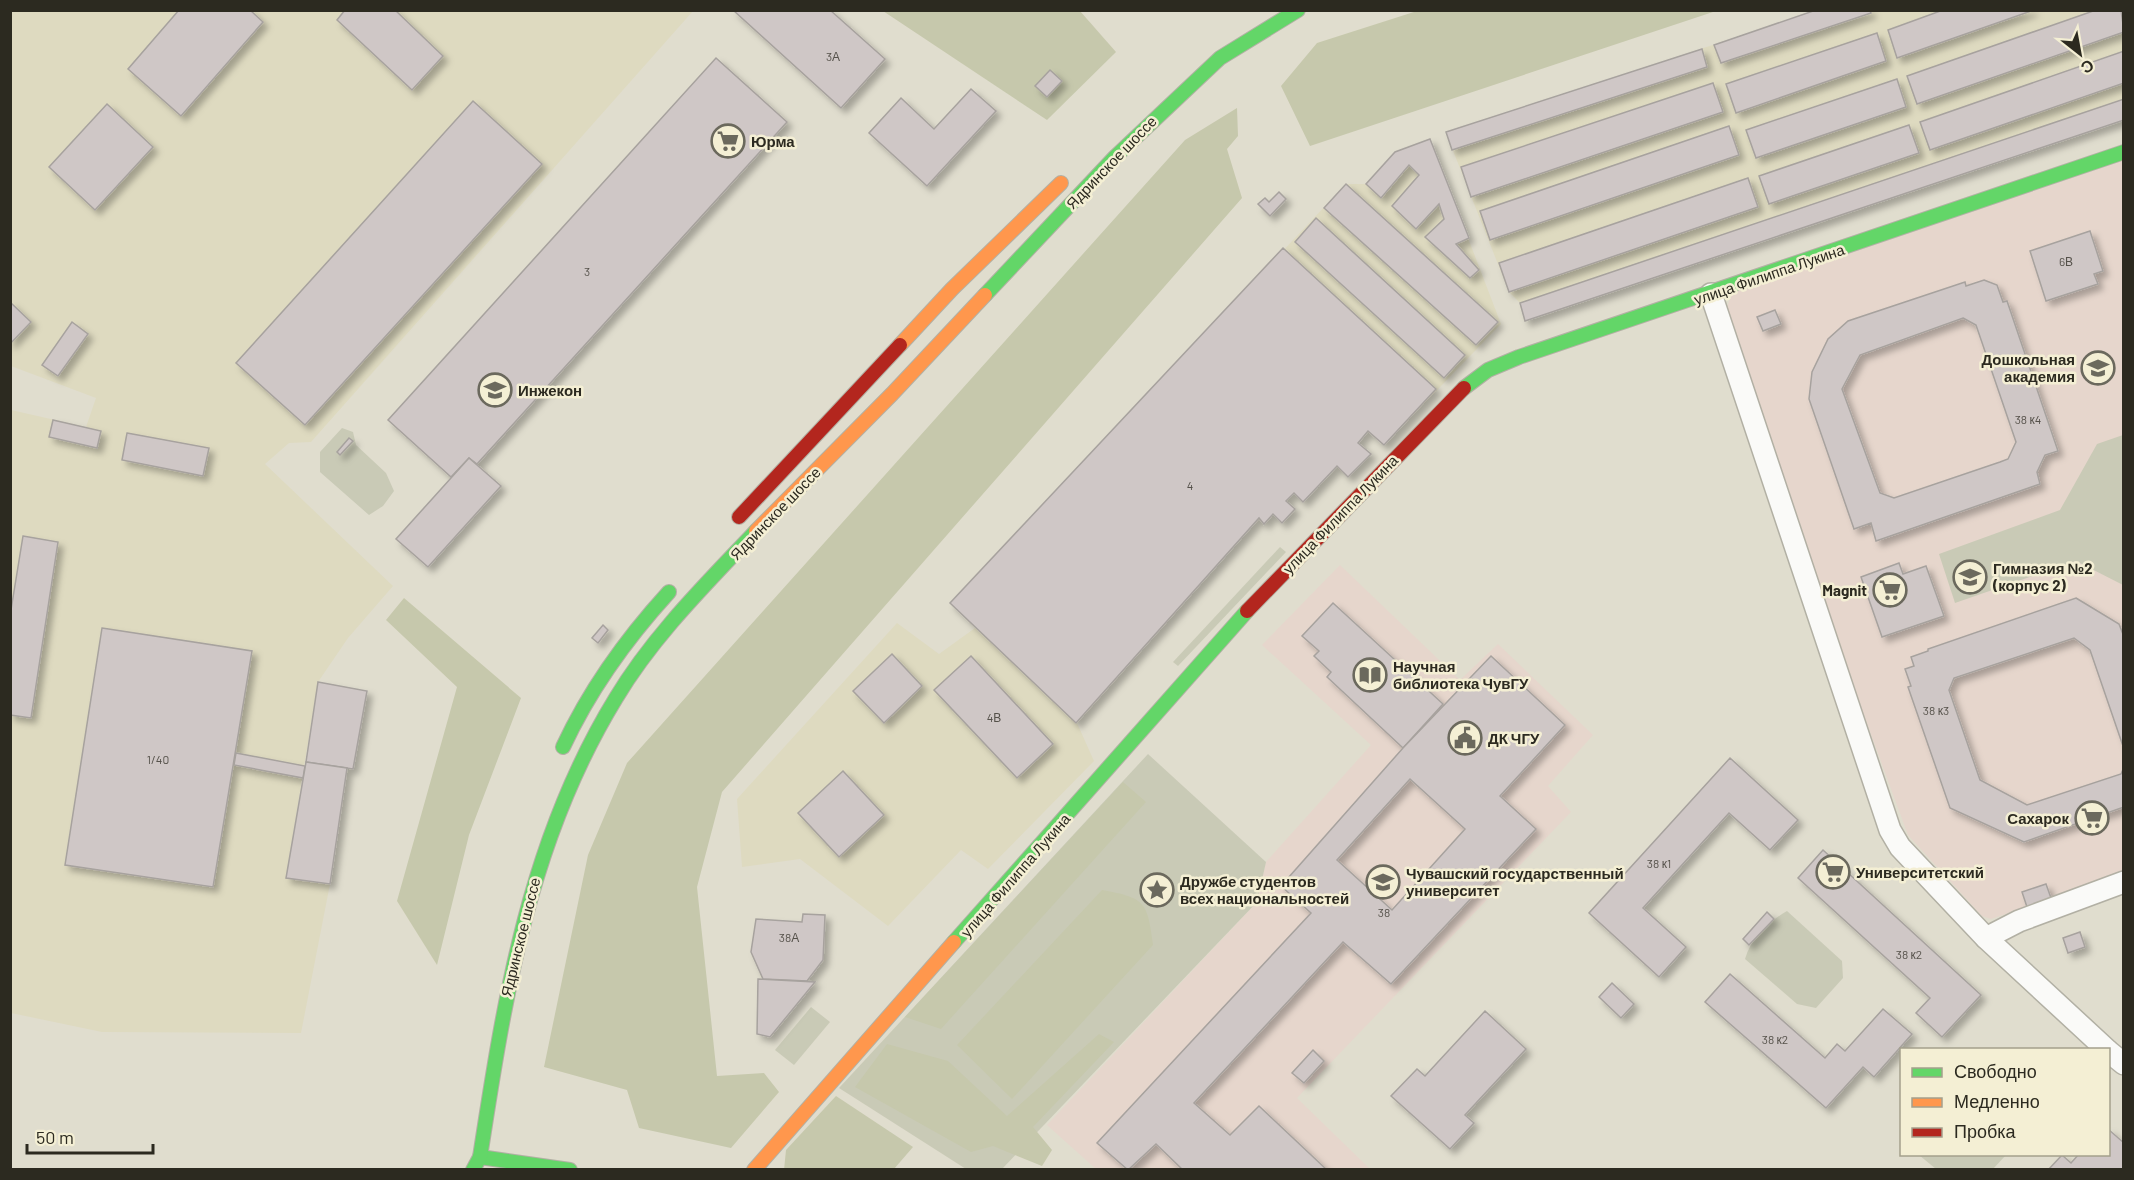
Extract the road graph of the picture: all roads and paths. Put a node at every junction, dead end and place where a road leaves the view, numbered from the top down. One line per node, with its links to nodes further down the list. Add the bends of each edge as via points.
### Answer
1 (1298, 10): 5 (main road, Ядринское шоссе, via 1220,58 1163,109 892,394)
2 (2124, 152): 4 (main road, улица Филиппа Лукина)
3 (1070, 175): 5 (main road, Ядринское шоссе, via 952,289 734,522)
4 (1711, 294): 9 (street, via 1890,830 1900,847); 16 (main road, улица Филиппа Лукина, via 1519,357 1488,370 1454,396 1228,630)
5 (754, 532): 13 (main road, Ядринское шоссе, via 658,639 616,697 572,779 529,895 502,1012)
6 (677, 583): 7 (main road, via 604,674)
7 (557, 762)
8 (2124, 882): 9 (street, via 2019,921)
9 (1986, 938): 10 (street)
10 (2106, 1048)
11 (2110, 1052): 12 (street)
12 (2124, 1064)
13 (480, 1157): 14 (main road); 14 (main road, Ядринское шоссе); 15 (main road)
14 (465, 1163)
15 (570, 1170)
16 (754, 1170)

